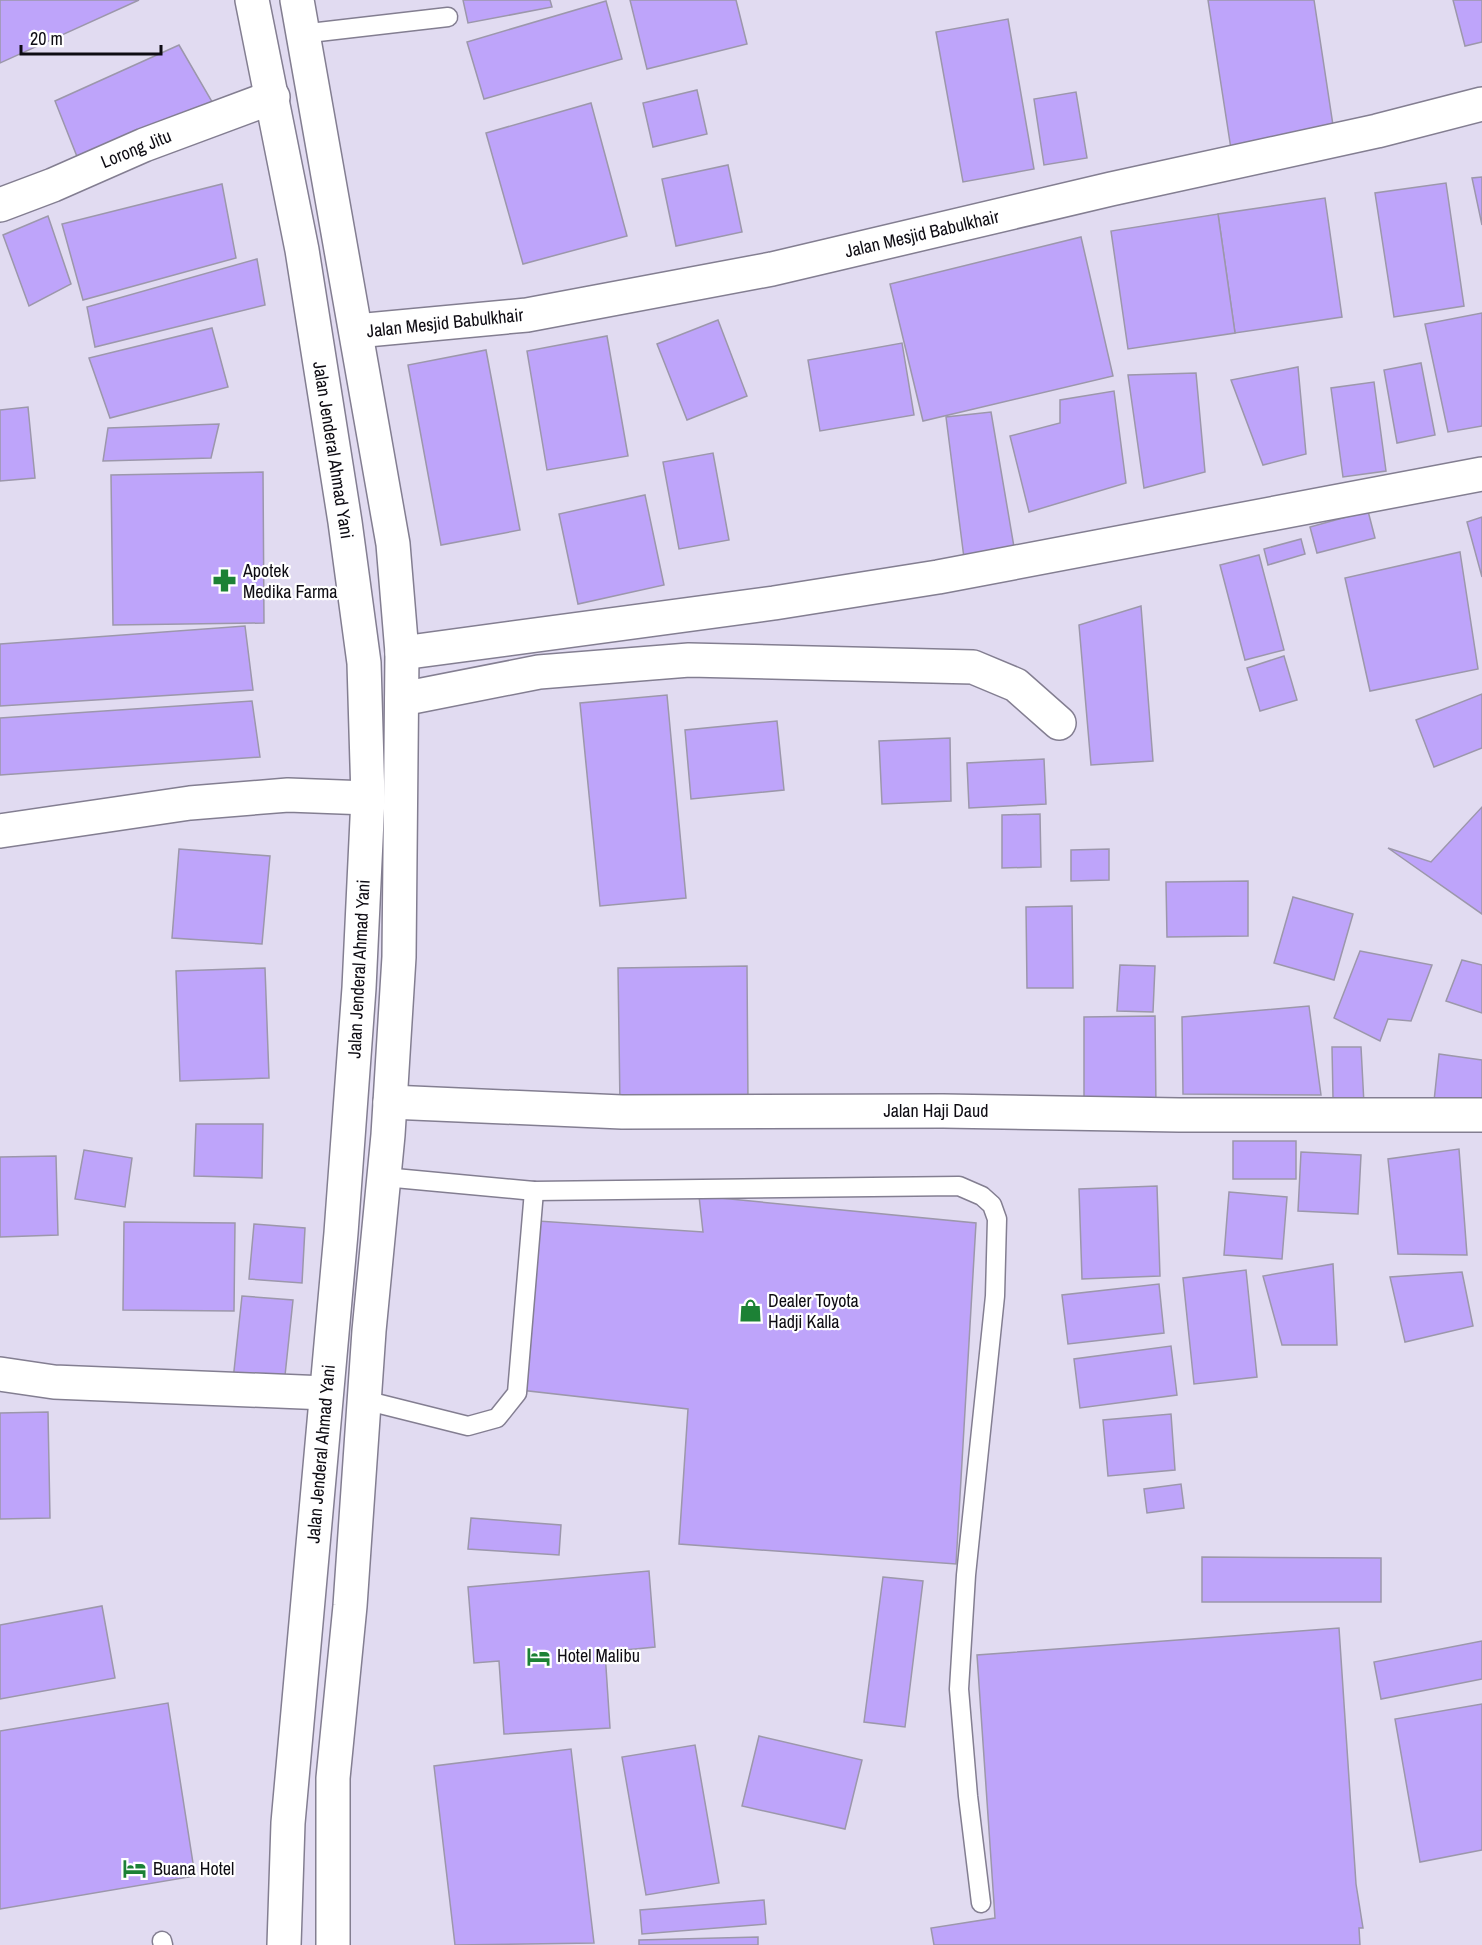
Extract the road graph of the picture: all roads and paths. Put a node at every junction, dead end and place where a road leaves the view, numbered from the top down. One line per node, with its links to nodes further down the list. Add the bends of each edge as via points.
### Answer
1 (252, 0): 5 (main road, Jalan Jenderal Ahmad Yani)
2 (297, 0): 4 (main road, Jalan Jenderal Ahmad Yani)
3 (448, 17): 4 (lane)
4 (301, 34): 8 (main road, Jalan Jenderal Ahmad Yani)
5 (273, 96): 7 (main road, Lorong Jitu); 13 (main road, Jalan Jenderal Ahmad Yani, via 345,522 364,663)
6 (1482, 104): 8 (main road, Jalan Mesjid Babulkhair, via 772,269 527,315)
7 (0, 205)
8 (356, 331): 10 (main road, Jalan Jenderal Ahmad Yani, via 393,544)
9 (1482, 474): 10 (main road, via 938,577)
10 (402, 653): 11 (main road, Jalan Jenderal Ahmad Yani)
11 (402, 699): 12 (main road, via 539,672 690,660 973,667 1016,685); 15 (main road, Jalan Jenderal Ahmad Yani, via 399,957)
12 (1059, 723)
13 (368, 798): 14 (main road, via 288,795 190,803); 19 (main road, Jalan Jenderal Ahmad Yani)
14 (0, 831)
15 (390, 1102): 16 (main road, Jalan Haji Daud, via 622,1112); 17 (main road, Jalan Jenderal Ahmad Yani)
16 (1482, 1115)
17 (384, 1177): 18 (lane); 20 (main road, Jalan Jenderal Ahmad Yani)
18 (534, 1191): 23 (lane, via 517,1393 497,1418 468,1426); 24 (lane, via 959,1186 992,1205 997,1219 995,1296 966,1575 959,1689)
19 (341, 1233): 20 (main road); 22 (main road, Jalan Jenderal Ahmad Yani)
20 (378, 1234): 23 (main road, Jalan Jenderal Ahmad Yani)
21 (0, 1374): 22 (main road, via 54,1382)
22 (326, 1393): 25 (main road, Jalan Jenderal Ahmad Yani, via 288,1823)
23 (364, 1400): 26 (main road, Jalan Jenderal Ahmad Yani, via 333,1778)
24 (981, 1903)
25 (284, 1945)
26 (333, 1945)

